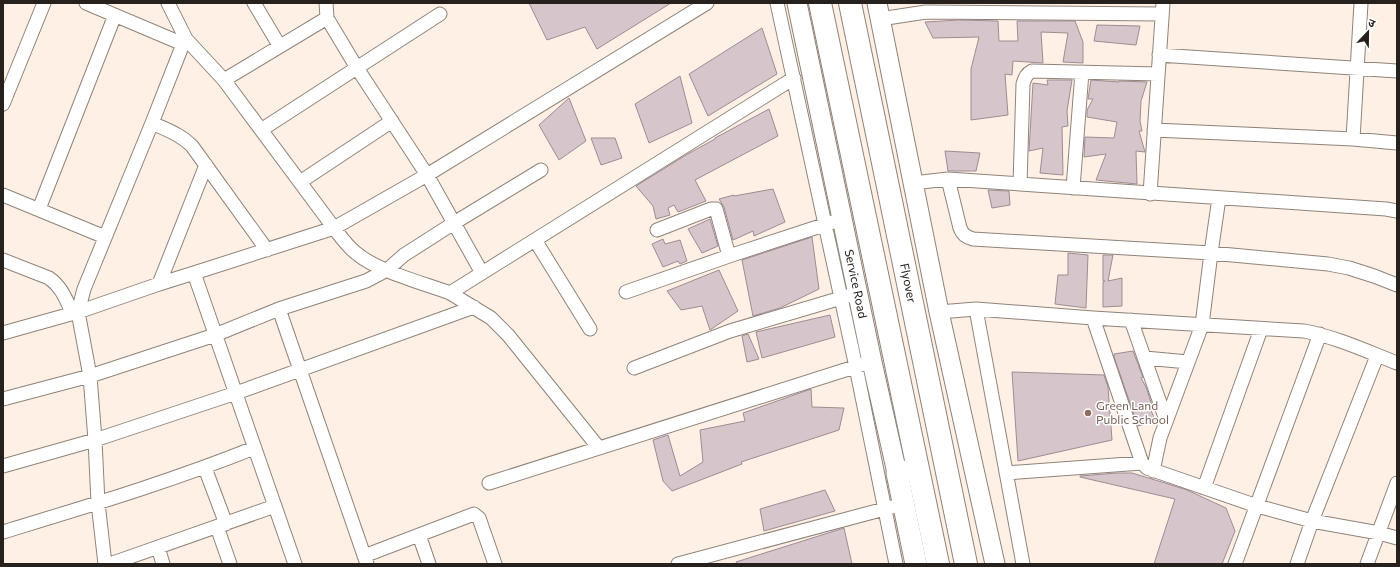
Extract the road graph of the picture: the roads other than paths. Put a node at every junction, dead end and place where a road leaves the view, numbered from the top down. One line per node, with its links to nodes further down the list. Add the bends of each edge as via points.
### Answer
1 (44, 3): 28 (street)
2 (86, 3): 16 (street)
3 (168, 3): 18 (street)
4 (254, 3): 19 (street)
5 (326, 3): 17 (street)
6 (707, 3): 37 (street)
7 (777, 3): 26 (street)
8 (797, 3): 48 (street, Service Road)
9 (820, 3): 96 (highway)
10 (850, 3): 125 (highway, Flyover)
11 (1361, 3): 22 (street)
12 (1062, 8): 13 (street); 14 (street)
13 (1163, 8): 20 (street)
14 (879, 11): 40 (street)
15 (440, 14): 21 (street)
16 (115, 15): 18 (street); 46 (street)
17 (327, 18): 19 (street); 21 (street)
18 (185, 42): 27 (street); 30 (street)
19 (279, 46): 27 (street)
20 (1159, 55): 22 (street); 25 (street)
21 (358, 68): 29 (street); 31 (street)
22 (1357, 68): 23 (street); 33 (street)
23 (1397, 71)
24 (1082, 72): 25 (street); 41 (street, via 1032,71 1026,76 1023,84); 42 (street)
25 (1158, 74): 32 (street)
26 (794, 78): 48 (street); 53 (street)
27 (224, 80): 31 (street)
28 (3, 104)
29 (392, 121): 37 (street); 39 (street)
30 (152, 123): 35 (street, via 184,138); 52 (street)
31 (262, 130): 39 (street)
32 (1154, 130): 33 (street); 43 (street)
33 (1353, 139): 34 (street)
34 (1397, 143)
35 (206, 165): 54 (street); 61 (street)
36 (541, 170): 49 (street)
37 (427, 175): 49 (street); 50 (street)
38 (948, 179): 40 (street); 41 (street); 55 (street, via 960,228 966,238)
39 (300, 182): 50 (street)
40 (913, 183): 69 (street)
41 (1020, 184): 42 (street)
42 (1073, 188): 43 (street)
43 (1150, 194): 45 (street)
44 (3, 195): 46 (street)
45 (1219, 198): 47 (street); 55 (street)
46 (39, 209): 52 (street)
47 (1397, 211)
48 (833, 222): 56 (street); 65 (street, Service Road)
49 (454, 223): 58 (street, via 404,255); 60 (street)
50 (334, 228): 54 (street); 58 (street, via 357,254)
51 (657, 230): 56 (street, via 711,209 716,210)
52 (105, 237): 70 (street)
53 (535, 240): 60 (street); 74 (street)
54 (267, 250): 59 (street)
55 (1210, 253): 62 (street, via 1328,264 1349,268); 73 (street)
56 (729, 256): 64 (street)
57 (3, 260): 70 (street, via 55,282)
58 (387, 270): 63 (street); 67 (street, via 366,281)
59 (194, 273): 61 (street); 78 (street)
60 (482, 273): 63 (street)
61 (159, 284): 70 (street)
62 (1397, 285)
63 (450, 292): 66 (street)
64 (626, 292)
65 (849, 296): 83 (street, Service Road); 84 (street, via 730,331)
66 (474, 307): 85 (street); 92 (street, via 491,318 508,335)
67 (279, 309): 78 (street); 85 (street)
68 (976, 309): 69 (street); 71 (street); 98 (street)
69 (940, 312): 126 (street)
70 (75, 313): 76 (street); 86 (street)
71 (1093, 318): 72 (street); 93 (street)
72 (1131, 320): 73 (street); 80 (street)
73 (1202, 325): 75 (street); 81 (street)
74 (590, 328)
75 (1261, 329): 77 (street); 101 (street)
76 (3, 333)
77 (1320, 334): 79 (street); 105 (street)
78 (215, 335): 86 (street); 87 (street)
79 (1377, 356): 82 (street); 106 (street)
80 (1145, 358): 81 (street); 89 (street)
81 (1188, 362): 89 (street)
82 (1397, 363)
83 (864, 364): 92 (street); 96 (street, Service Road); 104 (street)
84 (634, 368)
85 (300, 370): 87 (street); 113 (street)
86 (90, 376): 88 (street); 90 (street)
87 (236, 393): 90 (street); 91 (street)
88 (3, 399)
89 (1166, 420): 97 (street)
90 (95, 440): 94 (street); 102 (street)
91 (254, 448): 95 (street); 103 (street)
92 (599, 448): 99 (street)
93 (1142, 463): 97 (street); 98 (street)
94 (3, 466)
95 (205, 468): 102 (street); 107 (street)
96 (907, 471): 104 (main road, Service Road); 124 (highway)
97 (1153, 471): 101 (street)
98 (1006, 473): 127 (street)
99 (489, 483)
100 (1397, 483): 109 (street)
101 (1204, 488): 105 (street)
102 (98, 504): 108 (street); 114 (street)
103 (275, 506): 107 (street); 118 (street)
104 (894, 506): 121 (street); 122 (street); 123 (main road, Service Road)
105 (1257, 506): 106 (street); 128 (street)
106 (1312, 521): 109 (street); 129 (street)
107 (221, 525): 112 (street); 117 (street)
108 (3, 532)
109 (1378, 533): 111 (street); 130 (street)
110 (419, 535): 113 (street); 119 (street); 120 (street, via 477,515)
111 (1397, 538)
112 (158, 547): 115 (street); 116 (street)
113 (366, 560)
114 (105, 564)
115 (110, 564)
116 (164, 564)
117 (230, 564)
118 (295, 564)
119 (429, 564)
120 (495, 564)
121 (678, 564)
122 (896, 564)
123 (916, 564)
124 (938, 564)
125 (966, 564)
126 (995, 564)
127 (1023, 564)
128 (1235, 564)
129 (1297, 564)
130 (1367, 564)

